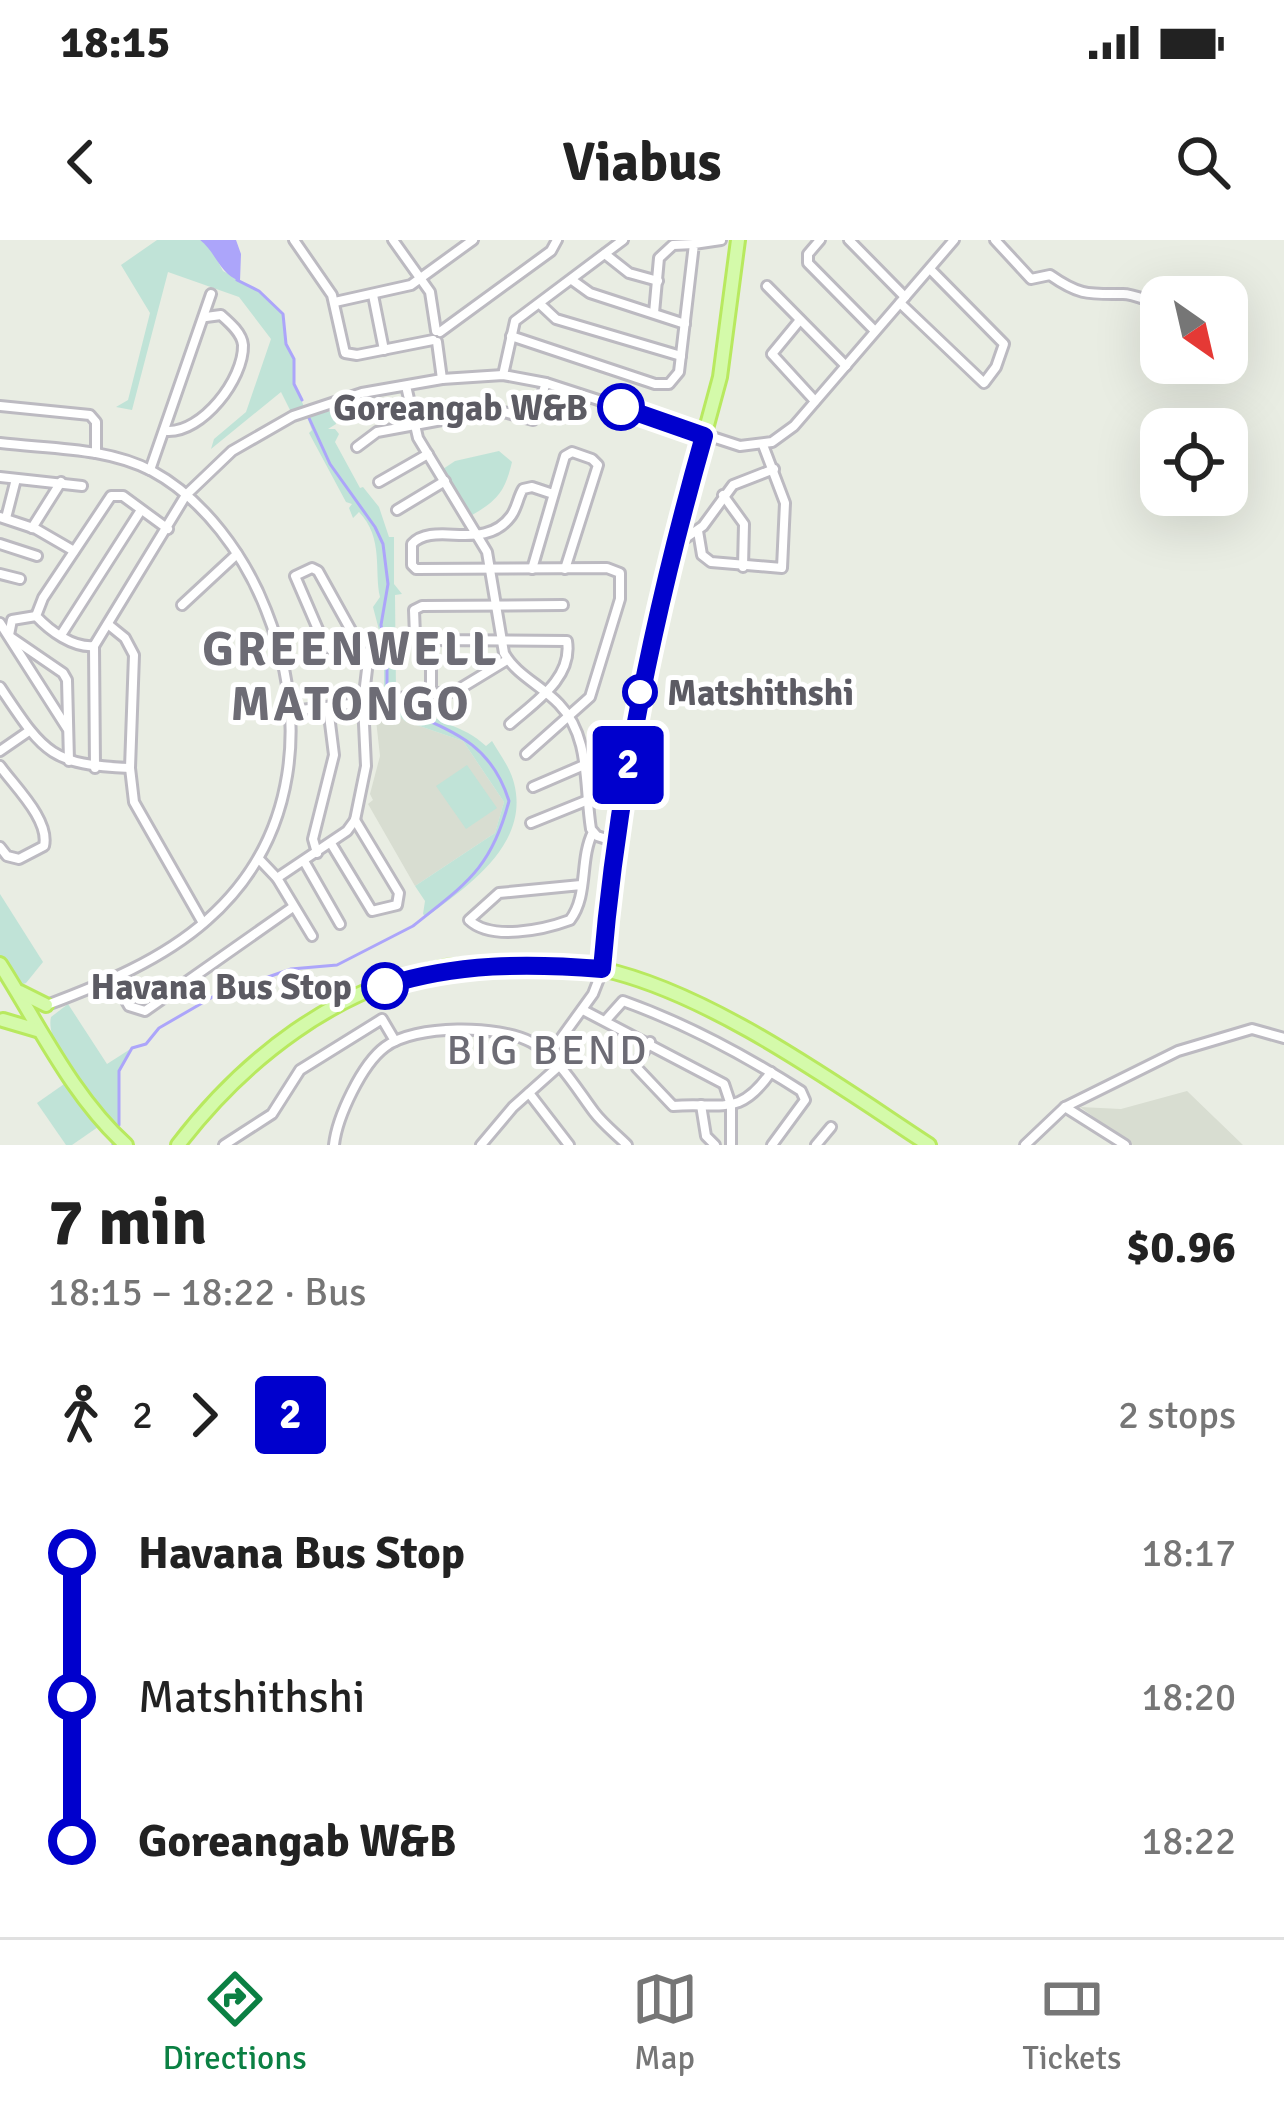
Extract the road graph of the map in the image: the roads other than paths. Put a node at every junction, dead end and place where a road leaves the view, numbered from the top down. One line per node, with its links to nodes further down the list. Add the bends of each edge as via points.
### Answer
1 (294, 240): 23 (street)
2 (393, 240): 15 (street)
3 (473, 240): 15 (street)
4 (556, 240): 30 (street)
5 (623, 240): 13 (street)
6 (721, 240): 12 (street)
7 (738, 240): 43 (main road)
8 (820, 240): 29 (street, via 808,263)
9 (849, 240): 22 (street)
10 (954, 240): 14 (street)
11 (995, 240): 21 (street, via 1031,280 1050,274 1072,291)
12 (694, 244): 17 (street, via 663,253); 28 (street)
13 (605, 254): 16 (street); 17 (street, via 629,273)
14 (930, 269): 22 (street); 22 (street, via 1004,344 989,379 984,383)
15 (422, 278): 20 (street); 30 (street)
16 (572, 280): 24 (street); 25 (street)
17 (658, 281): 25 (street)
18 (766, 286): 27 (street)
19 (211, 294): 26 (street)
20 (373, 296): 23 (street); 32 (street)
21 (1140, 298)
22 (902, 300): 29 (street)
23 (334, 302): 32 (street, via 345,353)
24 (540, 304): 31 (street, via 512,324); 33 (street, via 556,319)
25 (654, 314): 28 (street)
26 (205, 317): 42 (street); 42 (street, via 228,321 241,338 229,388 182,429)
27 (800, 320): 34 (street); 39 (street, via 772,354)
28 (685, 324): 33 (street)
29 (875, 331): 34 (street)
30 (437, 336): 32 (street); 36 (street)
31 (511, 336): 33 (street, via 655,384 676,379); 35 (street)
32 (384, 350)
33 (681, 356)
34 (846, 367): 39 (street)
35 (503, 375): 36 (street); 37 (street)
36 (442, 379): 38 (street)
37 (546, 383): 41 (street, via 533,420 500,411); 43 (street)
38 (406, 386): 41 (street); 58 (street, via 293,416 232,451)
39 (815, 401): 45 (street)
40 (0, 406): 47 (street, via 86,413 96,422)
41 (414, 426): 46 (street, via 376,432); 48 (street)
42 (166, 430): 50 (street)
43 (704, 436): 45 (street); 68 (main road)
44 (0, 443): 47 (street)
45 (763, 445): 49 (street)
46 (357, 447)
47 (96, 453): 50 (street)
48 (428, 454): 53 (street); 55 (street)
49 (773, 469): 59 (street); 72 (street, via 785,503 784,561 779,569)
50 (150, 470): 58 (street)
51 (0, 477): 52 (street)
52 (16, 479): 54 (street); 62 (street)
53 (445, 481): 61 (street); 66 (street)
54 (61, 482): 56 (street); 63 (street)
55 (380, 482)
56 (82, 486)
57 (553, 494): 66 (street, via 523,489 510,517); 73 (street); 75 (street, via 567,454 596,461)
58 (186, 495): 64 (street); 70 (street)
59 (723, 495): 65 (street); 72 (street, via 744,524)
60 (141, 510): 64 (street); 69 (street, via 112,496); 84 (street)
61 (397, 510)
62 (3, 518): 63 (street)
63 (32, 528): 69 (street)
64 (168, 529): 83 (street)
65 (698, 531): 68 (street); 72 (street, via 707,560)
66 (479, 537): 74 (street); 74 (street, via 418,537 412,565)
67 (0, 544): 71 (street)
68 (673, 547): 113 (main road)
69 (74, 551): 81 (street)
70 (237, 554): 78 (street); 96 (street, via 279,644)
71 (38, 556)
72 (742, 567)
73 (532, 568): 74 (street); 75 (street)
74 (490, 569): 80 (street)
75 (565, 569): 97 (street, via 612,568 622,578 592,691)
76 (0, 574): 77 (street)
77 (20, 578)
78 (182, 604)
79 (563, 605): 80 (street)
80 (494, 608): 87 (street); 87 (street, via 418,607 415,636)
81 (36, 616): 84 (street); 85 (street, via 12,620)
82 (0, 623): 85 (street)
83 (109, 625): 88 (street); 107 (street, via 134,655)
84 (61, 634): 88 (street)
85 (9, 636): 99 (street); 99 (street, via 63,673)
86 (358, 640): 86 (street, via 316,568 295,576 329,648); 94 (street, via 368,661)
87 (499, 640): 89 (street); 92 (street, via 567,640 560,676)
88 (94, 646): 106 (street)
89 (507, 660): 92 (street); 93 (street, via 469,687)
90 (431, 664): 93 (street)
91 (0, 688): 100 (street)
92 (546, 692): 97 (street); 98 (street)
93 (431, 695): 94 (street)
94 (363, 703): 95 (street); 110 (street, via 366,766)
95 (328, 707): 96 (street); 116 (street, via 335,748 313,839)
96 (293, 711): 117 (street, via 285,789)
97 (569, 716): 102 (street); 104 (street)
98 (510, 724)
99 (68, 730): 103 (street)
100 (29, 731): 101 (street); 103 (street)
101 (0, 751)
102 (526, 754)
103 (69, 761): 106 (street)
104 (584, 765): 108 (street); 109 (street)
105 (0, 766): 115 (street, via 46,837 19,860)
106 (95, 768): 107 (street)
107 (130, 768): 122 (street, via 137,811)
108 (533, 787)
109 (588, 800): 111 (street); 112 (street)
110 (355, 820): 114 (street); 114 (street, via 399,893 397,905 372,911)
111 (531, 823)
112 (592, 832): 113 (street); 120 (street)
113 (616, 842): 126 (main road)
114 (332, 844): 116 (street)
115 (0, 847)
116 (317, 853): 118 (street)
117 (258, 859): 119 (street); 122 (street)
118 (304, 861): 119 (street); 123 (street)
119 (277, 878): 121 (street)
120 (581, 885): 120 (street, via 576,912 564,923 493,932 469,920 499,893)
121 (292, 907): 124 (street); 127 (street, via 145,1011 129,1006)
122 (203, 923): 127 (street)
123 (340, 924)
124 (312, 936)
125 (0, 968): 128 (main road)
126 (602, 969): 130 (street); 147 (main road, via 447,967 323,1014 216,1096); 157 (main road, via 751,1030)
127 (113, 978): 129 (street)
128 (13, 988): 129 (main road); 131 (main road); 132 (main road)
129 (48, 1004): 131 (street); 134 (main road)
130 (583, 1010): 133 (street); 138 (street)
131 (28, 1012): 132 (street); 134 (main road)
132 (1, 1019): 134 (main road)
133 (606, 1020): 137 (street); 140 (street, via 623,1001)
134 (40, 1031): 146 (main road)
135 (1284, 1038): 144 (street, via 1252,1029 1227,1036)
136 (395, 1041): 138 (street, via 475,1030 520,1037); 148 (street, via 382,1019 334,1045 300,1070 272,1114); 149 (street, via 356,1086)
137 (650, 1042): 142 (street, via 724,1084); 143 (street, via 637,1063 641,1074 670,1105)
138 (549, 1055): 139 (street)
139 (559, 1066): 141 (street); 152 (street)
140 (771, 1072): 142 (street, via 749,1100); 155 (street, via 806,1098)
141 (529, 1093): 150 (street); 151 (street)
142 (731, 1105): 143 (street); 154 (street)
143 (701, 1106): 153 (street)
144 (1065, 1107): 158 (street); 159 (street)
145 (831, 1127): 156 (street)
146 (126, 1145)
147 (178, 1145)
148 (224, 1145)
149 (334, 1145)
150 (481, 1145)
151 (569, 1145)
152 (627, 1145)
153 (715, 1145)
154 (731, 1145)
155 (772, 1145)
156 (816, 1145)
157 (929, 1145)
158 (1025, 1145)
159 (1125, 1145)

